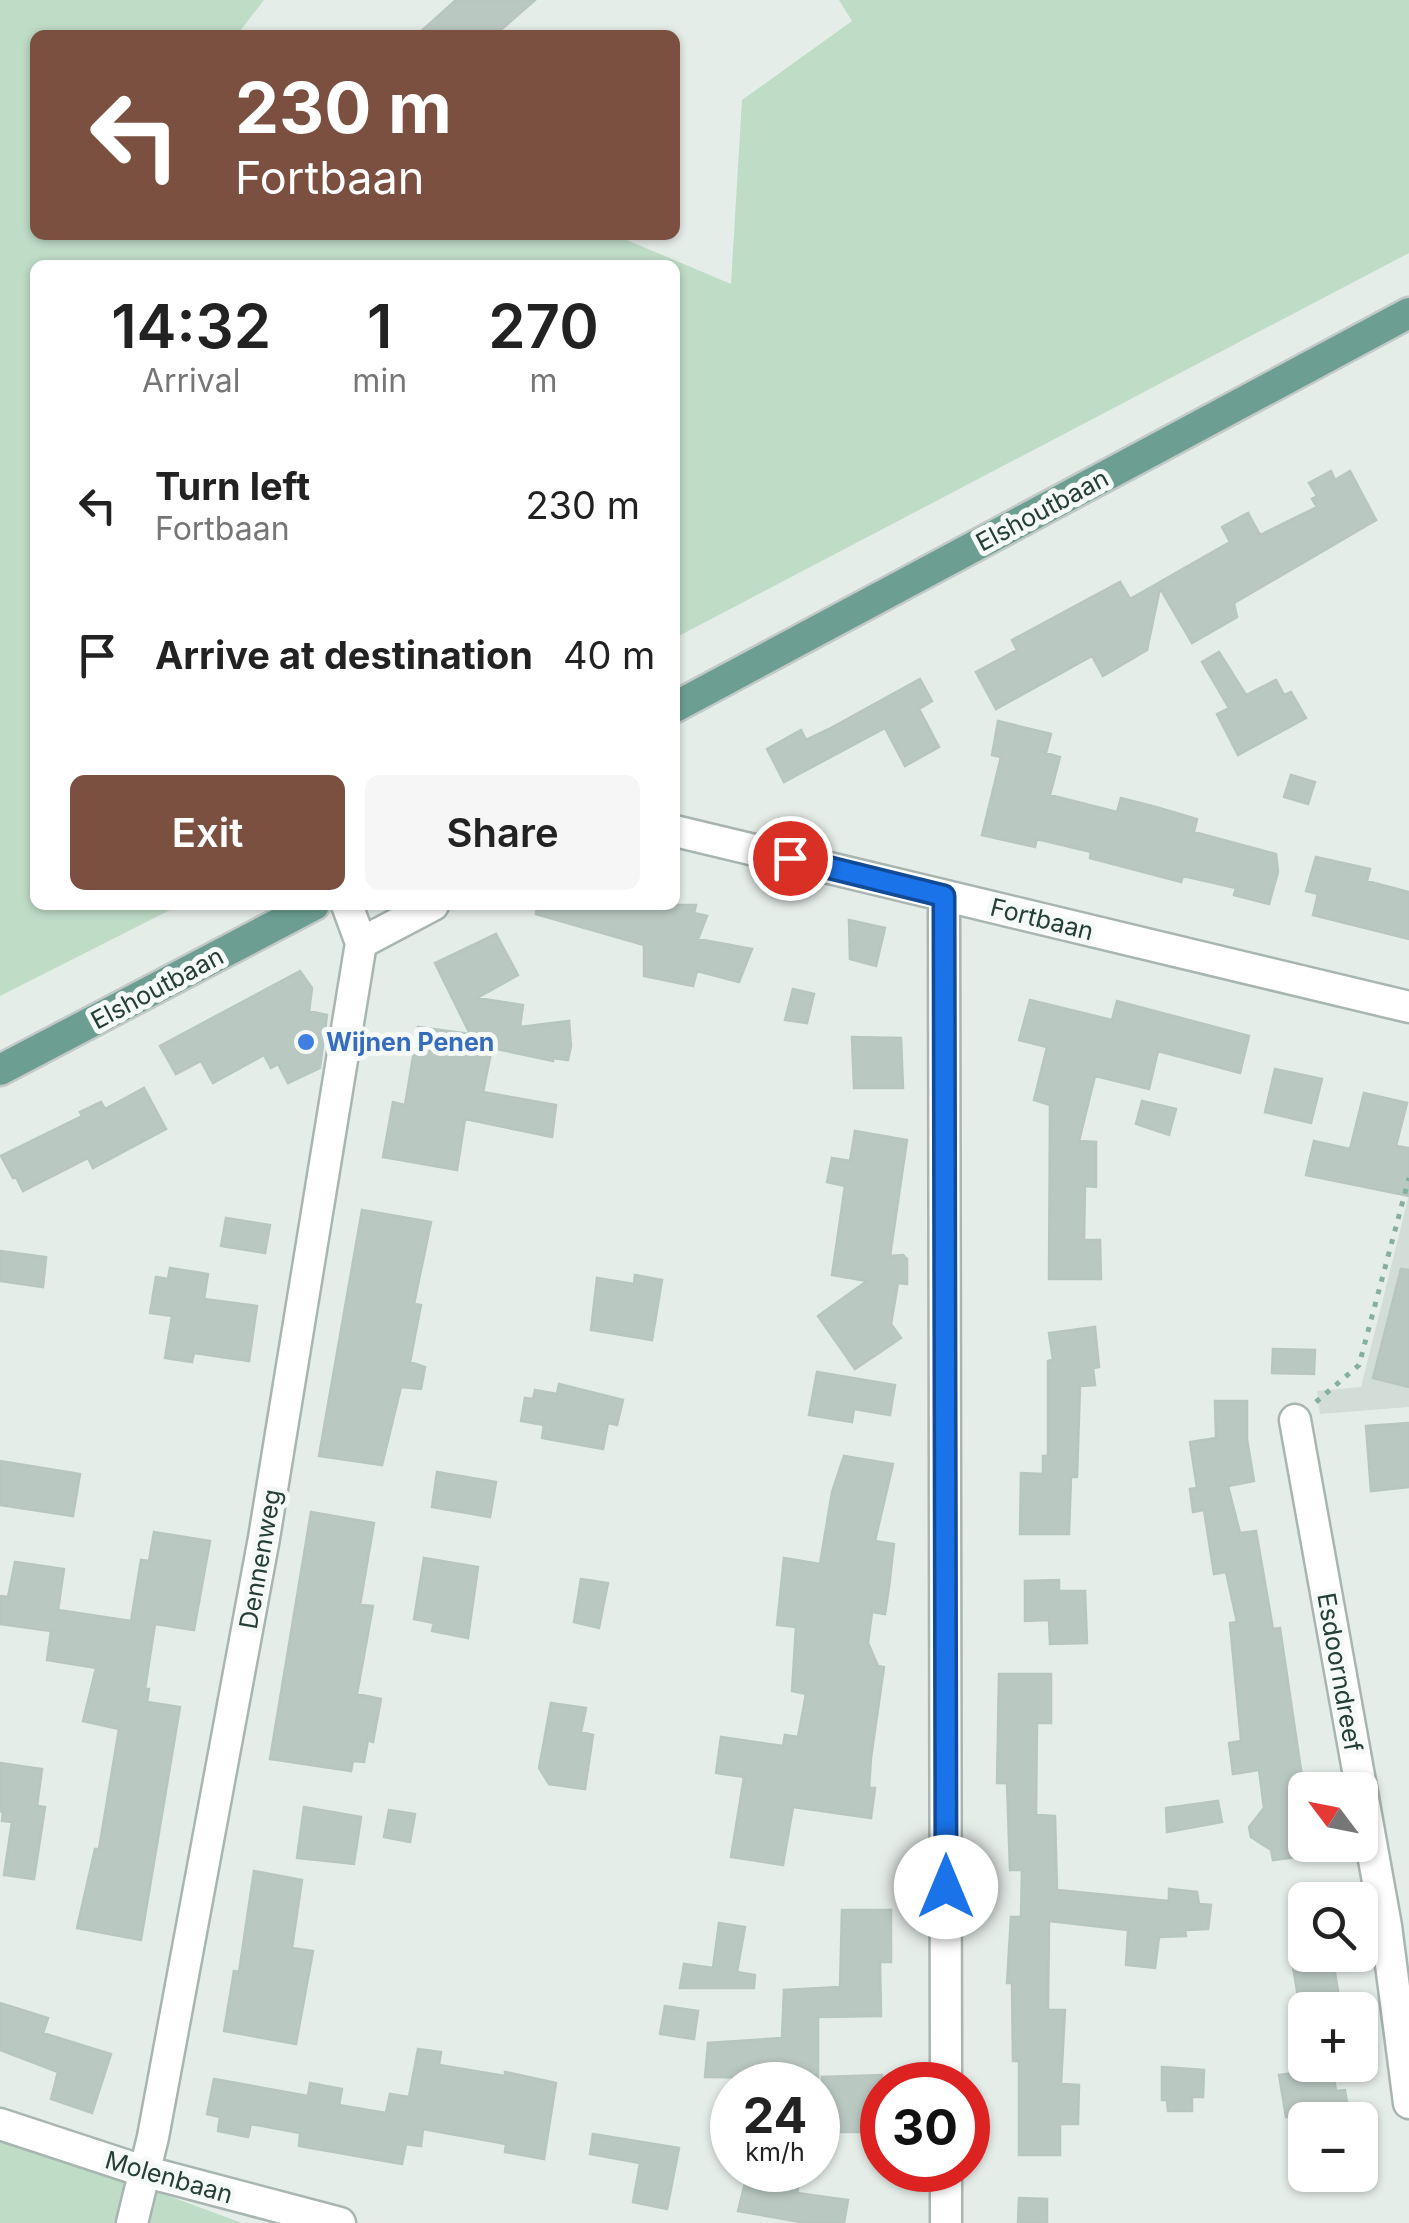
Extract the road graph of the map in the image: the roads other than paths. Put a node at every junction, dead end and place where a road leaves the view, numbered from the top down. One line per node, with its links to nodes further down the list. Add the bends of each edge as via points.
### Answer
1 (1409, 313): 2 (main road, Elshoutbaan)
2 (680, 705)
3 (680, 832): 4 (street, Fortbaan)
4 (944, 896): 9 (street, Fortbaan); 13 (street)
5 (304, 910): 10 (main road, Elshoutbaan)
6 (349, 910): 8 (street)
7 (424, 910): 8 (street)
8 (361, 943): 16 (street, Dennenweg, via 264,1538)
9 (1409, 1007)
10 (0, 1070)
11 (1295, 1420): 12 (street, Esdoorndreef)
12 (1397, 1927): 14 (street, Esdoorndreef)
13 (946, 2062)
14 (1409, 2103)
15 (0, 2124): 16 (street, Molenbaan)
16 (142, 2171): 18 (street, Dennenweg); 19 (street, Molenbaan)
17 (946, 2192): 20 (street)
18 (132, 2223)
19 (340, 2223)
20 (946, 2223)

